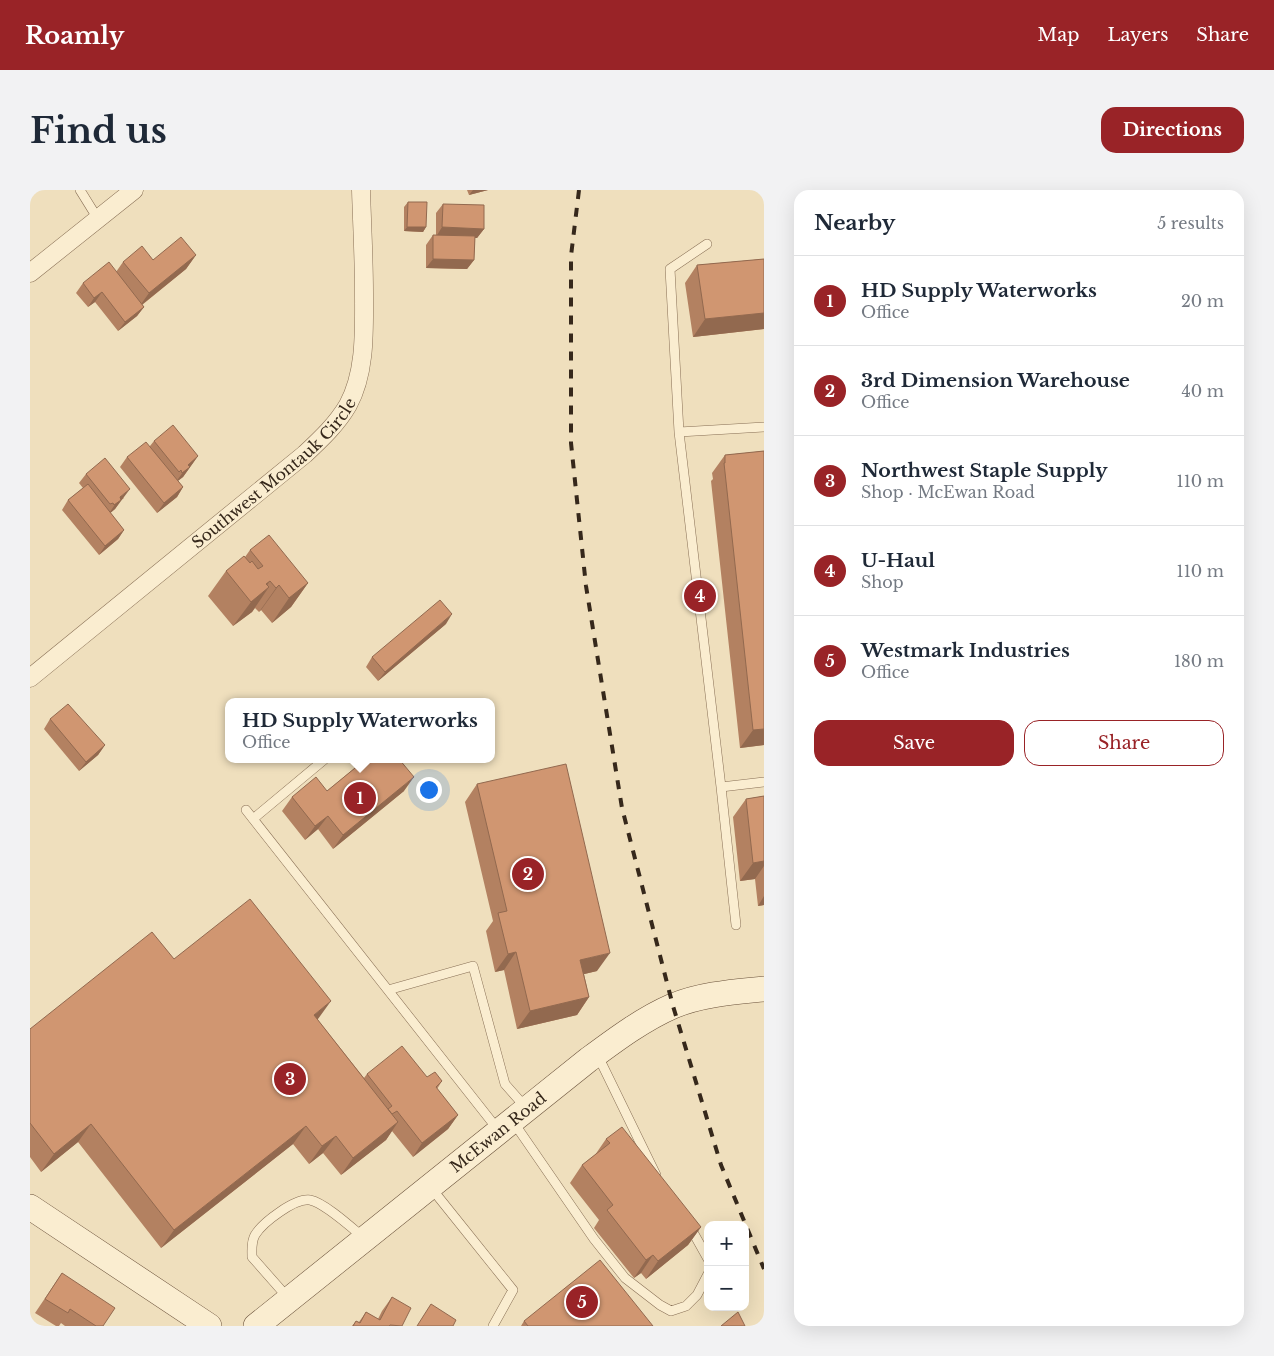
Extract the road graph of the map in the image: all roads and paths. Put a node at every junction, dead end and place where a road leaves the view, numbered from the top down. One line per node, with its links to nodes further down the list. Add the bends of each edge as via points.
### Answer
1 (80, 190): 4 (lane)
2 (134, 190): 4 (street)
3 (361, 190): 9 (street, Southwest Montauk Circle, via 364,344 358,379 348,404 332,428 305,454)
4 (98, 219): 6 (street)
5 (707, 244): 8 (lane, via 670,269)
6 (30, 274)
7 (764, 427): 8 (lane)
8 (679, 432): 12 (lane)
9 (30, 678)
10 (319, 763): 14 (lane)
11 (764, 782): 12 (lane)
12 (721, 787): 15 (lane)
13 (246, 810): 14 (lane)
14 (253, 820): 17 (lane)
15 (736, 925)
16 (764, 989): 18 (street, McEwan Road, via 718,994 673,1006)
17 (388, 990): 19 (lane); 19 (lane, via 473,966)
18 (596, 1054): 19 (street, McEwan Road); 20 (lane)
19 (513, 1120): 21 (street, McEwan Road); 26 (lane, via 594,1239 625,1278 670,1311 686,1306)
20 (661, 1181)
21 (430, 1187): 24 (street, McEwan Road); 30 (lane, via 513,1290)
22 (30, 1207): 28 (street)
23 (682, 1214): 25 (lane)
24 (365, 1238): 27 (street, McEwan Road); 27 (lane, via 330,1210 310,1200 274,1216 256,1234 252,1257)
25 (704, 1252)
26 (704, 1282)
27 (289, 1299): 29 (street, McEwan Road)
28 (209, 1326)
29 (256, 1326)
30 (493, 1326)

